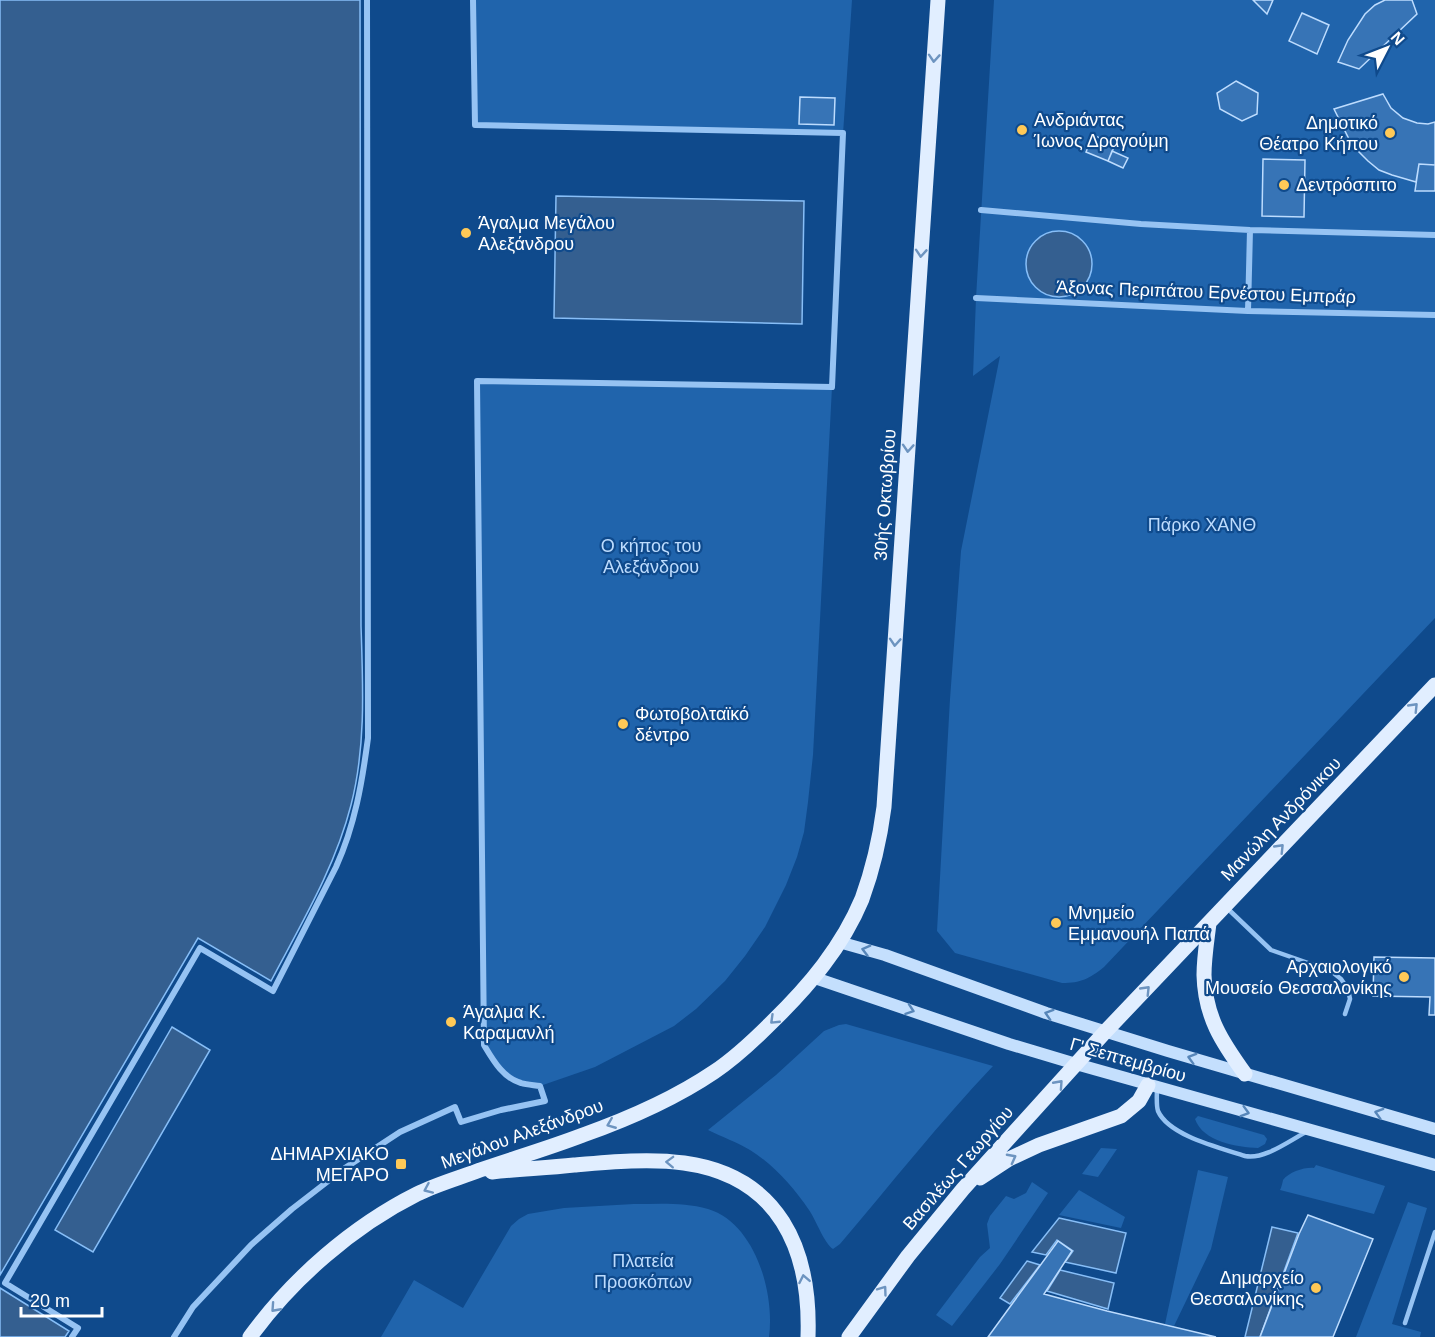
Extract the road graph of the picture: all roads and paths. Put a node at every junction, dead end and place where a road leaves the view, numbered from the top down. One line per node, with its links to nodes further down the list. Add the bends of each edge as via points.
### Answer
1 (367, 0): 27 (street, via 368,738 359,798 345,848 273,991 200,948 4,1283 78,1328)
2 (473, 0): 28 (street, via 475,125 843,133 832,387 477,381 484,1045 507,1076 540,1086 544,1101 461,1122 455,1107 400,1132 345,1168 251,1245 193,1306)
3 (938, 0): 13 (main road, 30ής Οκτωβρίου, one-way to 13, via 884,807 867,884)
4 (981, 210): 5 (street)
5 (1250, 230): 6 (street); 8 (street)
6 (1435, 235)
7 (976, 298): 8 (street, Άξονας Περιπάτου Ερνέστου Εμπράρ)
8 (1248, 311): 9 (street, Άξονας Περιπάτου Ερνέστου Εμπράρ)
9 (1435, 315)
10 (1435, 685): 11 (main road, Μανώλη Ανδρόνικου, one-way to 10)
11 (1225, 906): 12 (main road, Μανώλη Ανδρόνικου); 15 (lane, via 1271,950 1331,971 1341,979 1350,999)
12 (1209, 923): 16 (main road, Μανώλη Ανδρόνικου, one-way to 12); 18 (main road, via 1204,976 1209,1007 1220,1038)
13 (839, 942): 14 (main road, 30ής Οκτωβρίου); 16 (main road, Γ' Σεπτεμβρίου, one-way to 13)
14 (814, 978): 17 (main road, Γ' Σεπτεμβρίου, one-way to 17); 23 (main road, Μεγάλου Αλεξάνδρου, one-way to 23, via 741,1052 683,1090 584,1135)
15 (1345, 1014)
16 (1105, 1032): 17 (main road, Βασιλέως Γεωργίου); 18 (main road, Γ' Σεπτεμβρίου, one-way to 16)
17 (1076, 1064): 19 (main road, Γ' Σεπτεμβρίου); 24 (main road, Βασιλέως Γεωργίου, one-way to 17)
18 (1245, 1074): 20 (main road, Γ' Σεπτεμβρίου, one-way to 18)
19 (1153, 1087): 21 (main road, Γ' Σεπτεμβρίου, one-way to 21); 21 (lane, via 1157,1110 1169,1124 1245,1156 1263,1155); 24 (main road, one-way to 19, via 1039,1145 1121,1116)
20 (1435, 1129)
21 (1309, 1130): 22 (main road, Γ' Σεπτεμβρίου)
22 (1435, 1165)
23 (470, 1174): 29 (main road, Μεγάλου Αλεξάνδρου, one-way to 29, via 430,1188 365,1225 309,1271); 30 (main road, one-way to 23, via 805,1281 791,1235 771,1205 730,1176 684,1163 641,1161)
24 (963, 1189): 31 (main road, Βασιλέως Γεωργίου, one-way to 24)
25 (1435, 1232): 26 (lane)
26 (1404, 1323)
27 (72, 1337)
28 (174, 1337)
29 (250, 1337)
30 (808, 1337)
31 (849, 1337)

